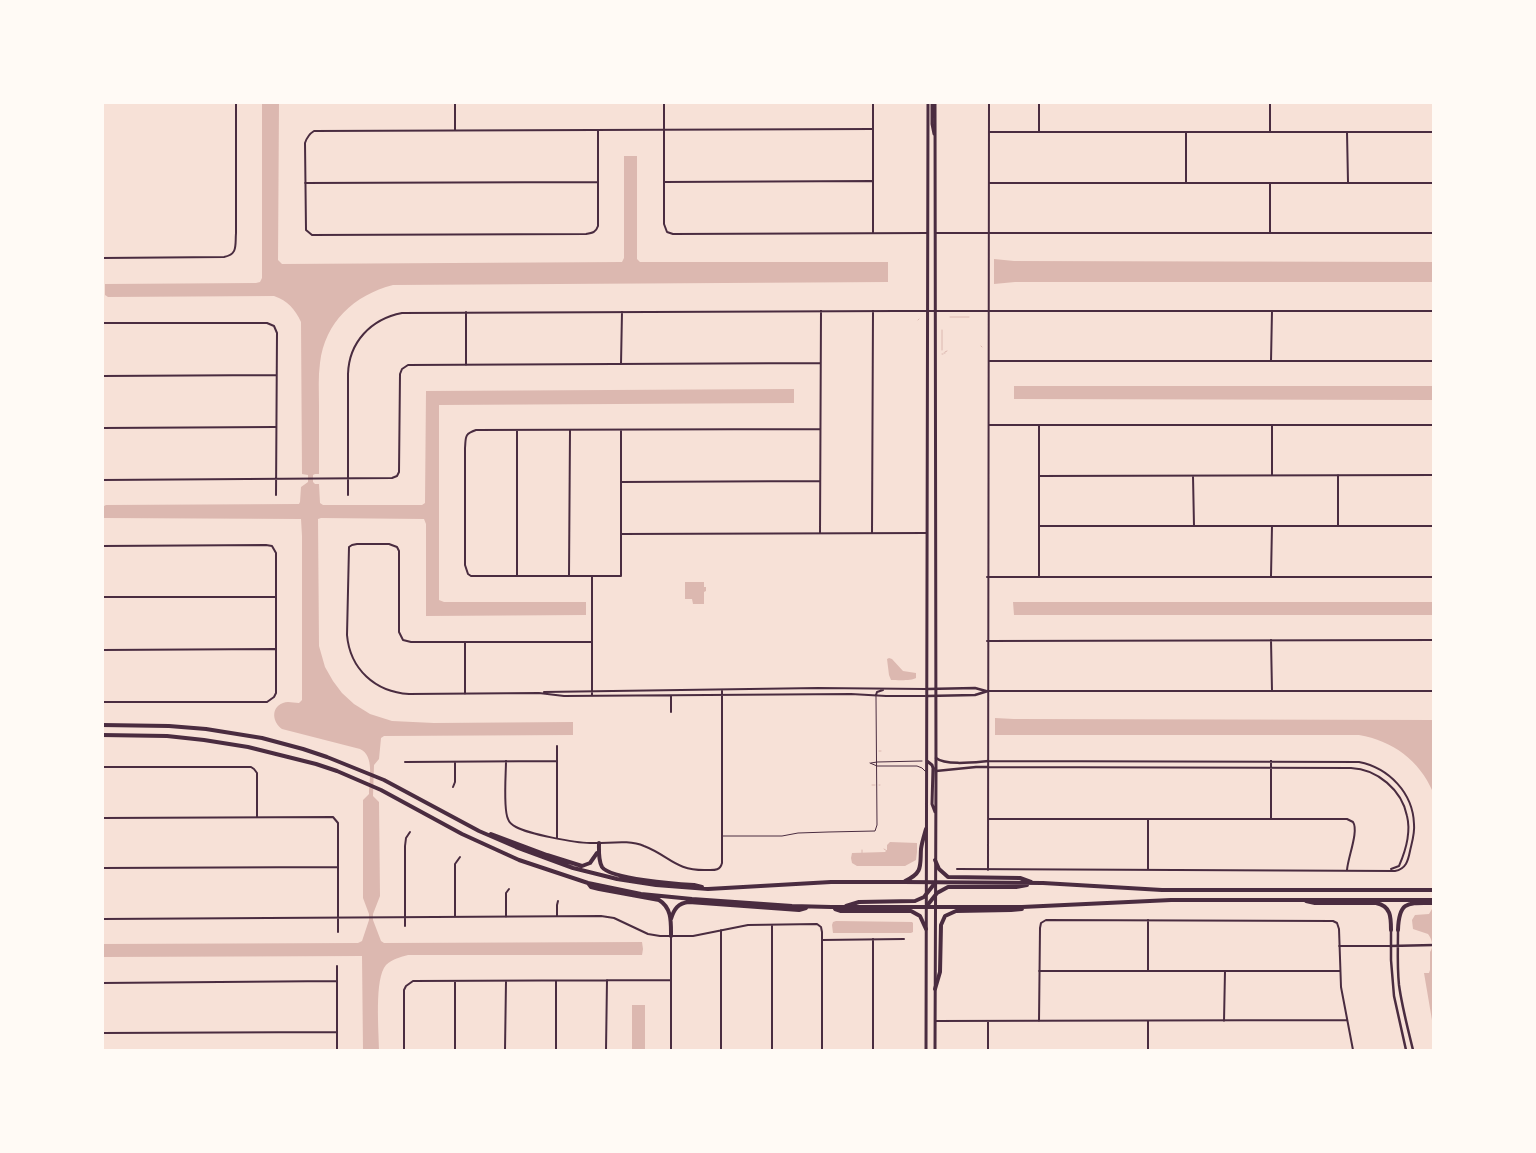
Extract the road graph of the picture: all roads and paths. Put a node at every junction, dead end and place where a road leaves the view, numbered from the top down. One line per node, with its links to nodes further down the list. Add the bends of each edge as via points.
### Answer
1 (236, 102): 35 (street, via 235,250 230,256)
2 (455, 102): 13 (street)
3 (664, 102): 12 (street)
4 (873, 102): 10 (street)
5 (928, 102): 30 (main road)
6 (934, 102): 31 (main road)
7 (989, 102): 14 (street)
8 (1039, 102): 15 (street)
9 (1270, 102): 17 (street)
10 (872, 129): 12 (street); 20 (street)
11 (598, 130): 12 (street); 13 (street); 21 (street)
12 (664, 130): 22 (street)
13 (455, 131): 28 (street, via 318,131 306,138)
14 (989, 132): 15 (street); 25 (street)
15 (1039, 132): 16 (street)
16 (1186, 132): 17 (street); 23 (street)
17 (1270, 132): 18 (street)
18 (1348, 132): 19 (street); 24 (street)
19 (1434, 132)
20 (872, 181): 22 (street); 29 (street)
21 (598, 182): 28 (street); 28 (street, via 598,226 594,233 480,235 312,235 305,226)
22 (664, 182): 29 (street, via 664,224 667,232 673,234)
23 (1186, 182): 25 (street); 26 (street)
24 (1348, 182): 26 (street); 27 (street)
25 (989, 183): 34 (street)
26 (1270, 183): 32 (street)
27 (1434, 183)
28 (305, 184)
29 (872, 233): 30 (street)
30 (928, 233): 38 (main road)
31 (936, 233): 34 (street); 39 (main road)
32 (1270, 233): 33 (street); 34 (street)
33 (1434, 233)
34 (989, 234): 40 (street)
35 (102, 258)
36 (820, 311): 37 (street); 44 (street); 49 (street)
37 (873, 311): 38 (street); 82 (street)
38 (928, 311): 39 (street); 83 (main road)
39 (935, 311): 40 (street); 104 (main road)
40 (989, 311): 41 (street); 46 (street)
41 (1272, 311): 42 (street); 47 (street)
42 (1434, 311)
43 (466, 312): 44 (street); 51 (street); 70 (street, via 402,313 385,318 357,342 349,363)
44 (622, 312): 50 (street)
45 (102, 323): 52 (street, via 267,323 274,326 276,333)
46 (988, 361): 47 (street); 54 (street)
47 (1271, 361): 48 (street)
48 (1434, 361)
49 (820, 363): 50 (street); 60 (street)
50 (621, 364): 51 (street)
51 (466, 365): 70 (street, via 408,365 402,369 399,472 387,479)
52 (276, 375): 53 (street); 58 (street)
53 (102, 376)
54 (989, 425): 55 (street); 91 (street)
55 (1039, 425): 56 (street); 66 (street)
56 (1272, 425): 57 (street); 68 (street)
57 (1434, 425)
58 (276, 427): 59 (street); 69 (street)
59 (102, 428)
60 (820, 429): 63 (street); 72 (street)
61 (517, 430): 62 (street); 86 (street); 86 (street, via 468,432 465,448 465,565 468,574)
62 (570, 430): 63 (street); 87 (street)
63 (621, 430): 73 (street)
64 (1338, 475): 65 (street); 68 (street); 79 (street)
65 (1434, 475)
66 (1039, 476): 67 (street); 76 (street)
67 (1193, 476): 68 (street); 77 (street)
68 (1272, 476)
69 (276, 479): 70 (street); 71 (street); 74 (street)
70 (347, 479): 75 (street)
71 (102, 480)
72 (820, 481): 73 (street); 81 (street)
73 (621, 482): 84 (street)
74 (276, 495)
75 (348, 496)
76 (1039, 526): 77 (street); 92 (street)
77 (1194, 526): 78 (street)
78 (1272, 526): 79 (street); 89 (street)
79 (1338, 526): 80 (street)
80 (1434, 526)
81 (820, 533): 82 (street); 84 (street)
82 (872, 533): 83 (street)
83 (928, 533): 103 (main road)
84 (621, 534): 88 (street, via 621,576)
85 (102, 546): 93 (street, via 272,546 276,553)
86 (517, 576): 87 (street)
87 (569, 576): 88 (street)
88 (592, 576): 99 (street)
89 (1271, 576): 90 (street); 92 (street)
90 (1434, 576)
91 (987, 577): 92 (street); 97 (street)
92 (1039, 577)
93 (276, 596): 94 (street); 100 (street)
94 (102, 597)
95 (1271, 640): 96 (street); 97 (street); 108 (street)
96 (1434, 640)
97 (987, 641): 107 (street)
98 (465, 642): 99 (street); 112 (street); 112 (street, via 403,640 399,632 400,555 397,547 389,544 352,544 348,547 348,640 354,660 366,676 378,686 398,693)
99 (592, 642): 110 (street)
100 (276, 649): 101 (street); 119 (street, via 276,693 267,702)
101 (102, 650)
102 (903, 688): 103 (street); 106 (street); 116 (street, via 882,690)
103 (927, 689): 104 (street); 117 (main road)
104 (936, 689): 107 (street); 118 (main road)
105 (671, 691): 106 (street); 110 (street); 114 (street)
106 (722, 691): 115 (street)
107 (988, 691): 108 (street); 118 (street, via 975,695); 128 (street)
108 (1272, 691): 109 (street)
109 (1434, 691)
110 (592, 692): 111 (street); 113 (street)
111 (539, 693): 112 (street); 113 (street)
112 (465, 694)
113 (592, 695): 114 (street)
114 (671, 695): 115 (street); 120 (street)
115 (722, 695): 116 (street); 149 (street)
116 (876, 695): 117 (street); 132 (lane)
117 (927, 696): 118 (street); 127 (main road)
118 (936, 696): 124 (main road)
119 (102, 702)
120 (671, 712)
121 (102, 724): 147 (highway, via 200,728 262,738 327,757 384,780)
122 (102, 735): 162 (highway, via 183,737 248,747 316,764 381,790 504,854)
123 (557, 746): 126 (street)
124 (936, 758): 128 (street, via 952,762); 137 (main road)
125 (506, 761): 126 (street); 131 (street); 150 (street, via 506,813 510,823 520,829)
126 (557, 761): 150 (street)
127 (925, 761): 132 (lane); 138 (main road); 140 (main road, via 933,768 932,804)
128 (988, 761): 129 (street); 135 (street)
129 (1271, 761): 136 (street); 161 (street, via 1359,762 1393,779 1410,802 1414,828 1406,865 1398,870)
130 (405, 762): 131 (street)
131 (455, 762): 139 (street)
132 (877, 762): 133 (lane); 133 (lane, via 870,764)
133 (877, 766): 138 (lane, via 917,766); 149 (lane, via 875,831)
134 (102, 767): 141 (street, via 251,767 257,773)
135 (988, 767): 136 (street); 137 (street); 143 (street)
136 (1271, 767): 145 (street); 161 (street, via 1356,768 1374,774 1390,785 1404,805 1408,828 1399,866)
137 (936, 771): 140 (main road)
138 (927, 775): 146 (main road)
139 (453, 787)
140 (936, 815): 154 (main road)
141 (257, 817): 142 (street); 155 (street, via 330,816 336,819)
142 (102, 818)
143 (988, 819): 144 (street); 158 (street)
144 (1148, 819): 145 (street); 159 (street)
145 (1271, 819): 160 (street, via 1347,819 1353,822 1356,830)
146 (926, 829): 163 (highway, via 920,869 915,876); 164 (main road)
147 (480, 831): 152 (highway, via 582,866 593,860); 168 (highway, via 542,858 595,874 647,884)
148 (410, 832): 183 (street, via 405,846)
149 (722, 836): 151 (street, via 722,863 720,868 713,870 690,870 678,866 637,843)
150 (556, 838): 151 (street)
151 (599, 843): 152 (highway)
152 (598, 849): 168 (highway, via 600,864 611,873)
153 (460, 858): 184 (street, via 455,864)
154 (935, 860): 165 (main road); 166 (highway, via 948,877 1020,878)
155 (338, 867): 156 (street); 182 (street)
156 (102, 868)
157 (957, 869): 158 (street)
158 (988, 870): 159 (street)
159 (1148, 870): 160 (street)
160 (1347, 870): 161 (street)
161 (1386, 870)
162 (588, 882): 176 (highway, via 642,894); 187 (highway, via 591,887 660,900 666,905)
163 (903, 882): 164 (highway); 168 (highway, via 818,882)
164 (926, 882): 165 (highway); 170 (main road)
165 (935, 883): 166 (highway); 170 (highway); 171 (main road)
166 (1034, 883): 169 (highway, via 1162,890); 171 (highway, via 1016,887 948,887)
167 (509, 889): 185 (street, via 506,893)
168 (708, 889)
169 (1434, 890)
170 (926, 895): 178 (highway, via 912,902 859,902); 179 (main road)
171 (935, 895): 179 (highway); 180 (main road)
172 (1302, 900): 174 (highway); 175 (highway, via 1172,900); 193 (highway, via 1384,905 1390,912)
173 (558, 901): 181 (street)
174 (1434, 902): 194 (highway, via 1412,903 1402,908)
175 (1041, 906): 180 (highway); 216 (highway, via 956,911 945,916 940,925 940,972)
176 (811, 907): 177 (highway); 187 (highway, via 799,910 689,902 676,907)
177 (831, 907): 178 (highway); 191 (highway, via 841,911 911,911 920,916)
178 (841, 907): 179 (highway)
179 (926, 907): 180 (highway); 191 (main road)
180 (936, 907): 216 (main road)
181 (557, 916): 185 (street); 196 (street, via 611,917 648,934)
182 (338, 917): 183 (street); 186 (street); 195 (street)
183 (404, 917): 184 (street); 190 (street)
184 (455, 917): 185 (street)
185 (506, 917)
186 (102, 918)
187 (671, 919): 196 (highway)
188 (1148, 920): 201 (street, via 1328,920 1337,923); 205 (street, via 1043,922 1040,928); 206 (street)
189 (772, 925): 192 (street); 199 (street, via 819,925); 233 (street)
190 (405, 926)
191 (926, 928): 236 (main road)
192 (721, 930): 196 (street, via 693,936); 232 (street)
193 (1391, 930): 202 (street)
194 (1398, 930): 203 (street)
195 (338, 932)
196 (671, 936): 210 (street)
197 (873, 939): 198 (street); 199 (street); 235 (street)
198 (904, 939)
199 (822, 940): 234 (street)
200 (1433, 945): 203 (street)
201 (1339, 946): 202 (street); 208 (street)
202 (1390, 946): 203 (street); 241 (street, via 1394,996)
203 (1398, 946): 242 (street, via 1400,992)
204 (338, 966): 214 (street)
205 (1039, 971): 206 (street); 220 (street)
206 (1148, 971): 207 (street)
207 (1225, 971): 208 (street); 222 (street)
208 (1340, 971): 217 (street)
209 (607, 980): 210 (street); 213 (street); 230 (street)
210 (670, 980): 231 (street)
211 (455, 981): 212 (street); 226 (street, via 409,983 404,990); 227 (street)
212 (506, 981): 213 (street); 228 (street)
213 (556, 981): 229 (street)
214 (338, 982): 215 (street); 223 (street)
215 (102, 983)
216 (935, 988): 218 (main road)
217 (1346, 1020): 222 (street); 240 (street)
218 (935, 1021): 219 (street); 237 (main road)
219 (988, 1021): 220 (street); 238 (street)
220 (1039, 1021): 221 (street)
221 (1148, 1021): 222 (street); 239 (street)
222 (1224, 1021)
223 (337, 1032): 224 (street); 225 (street)
224 (102, 1033)
225 (337, 1050)
226 (404, 1050)
227 (455, 1050)
228 (506, 1050)
229 (556, 1050)
230 (606, 1050)
231 (670, 1050)
232 (721, 1050)
233 (772, 1050)
234 (822, 1050)
235 (873, 1050)
236 (926, 1050)
237 (935, 1050)
238 (988, 1050)
239 (1148, 1050)
240 (1353, 1050)
241 (1406, 1050)
242 (1413, 1050)

